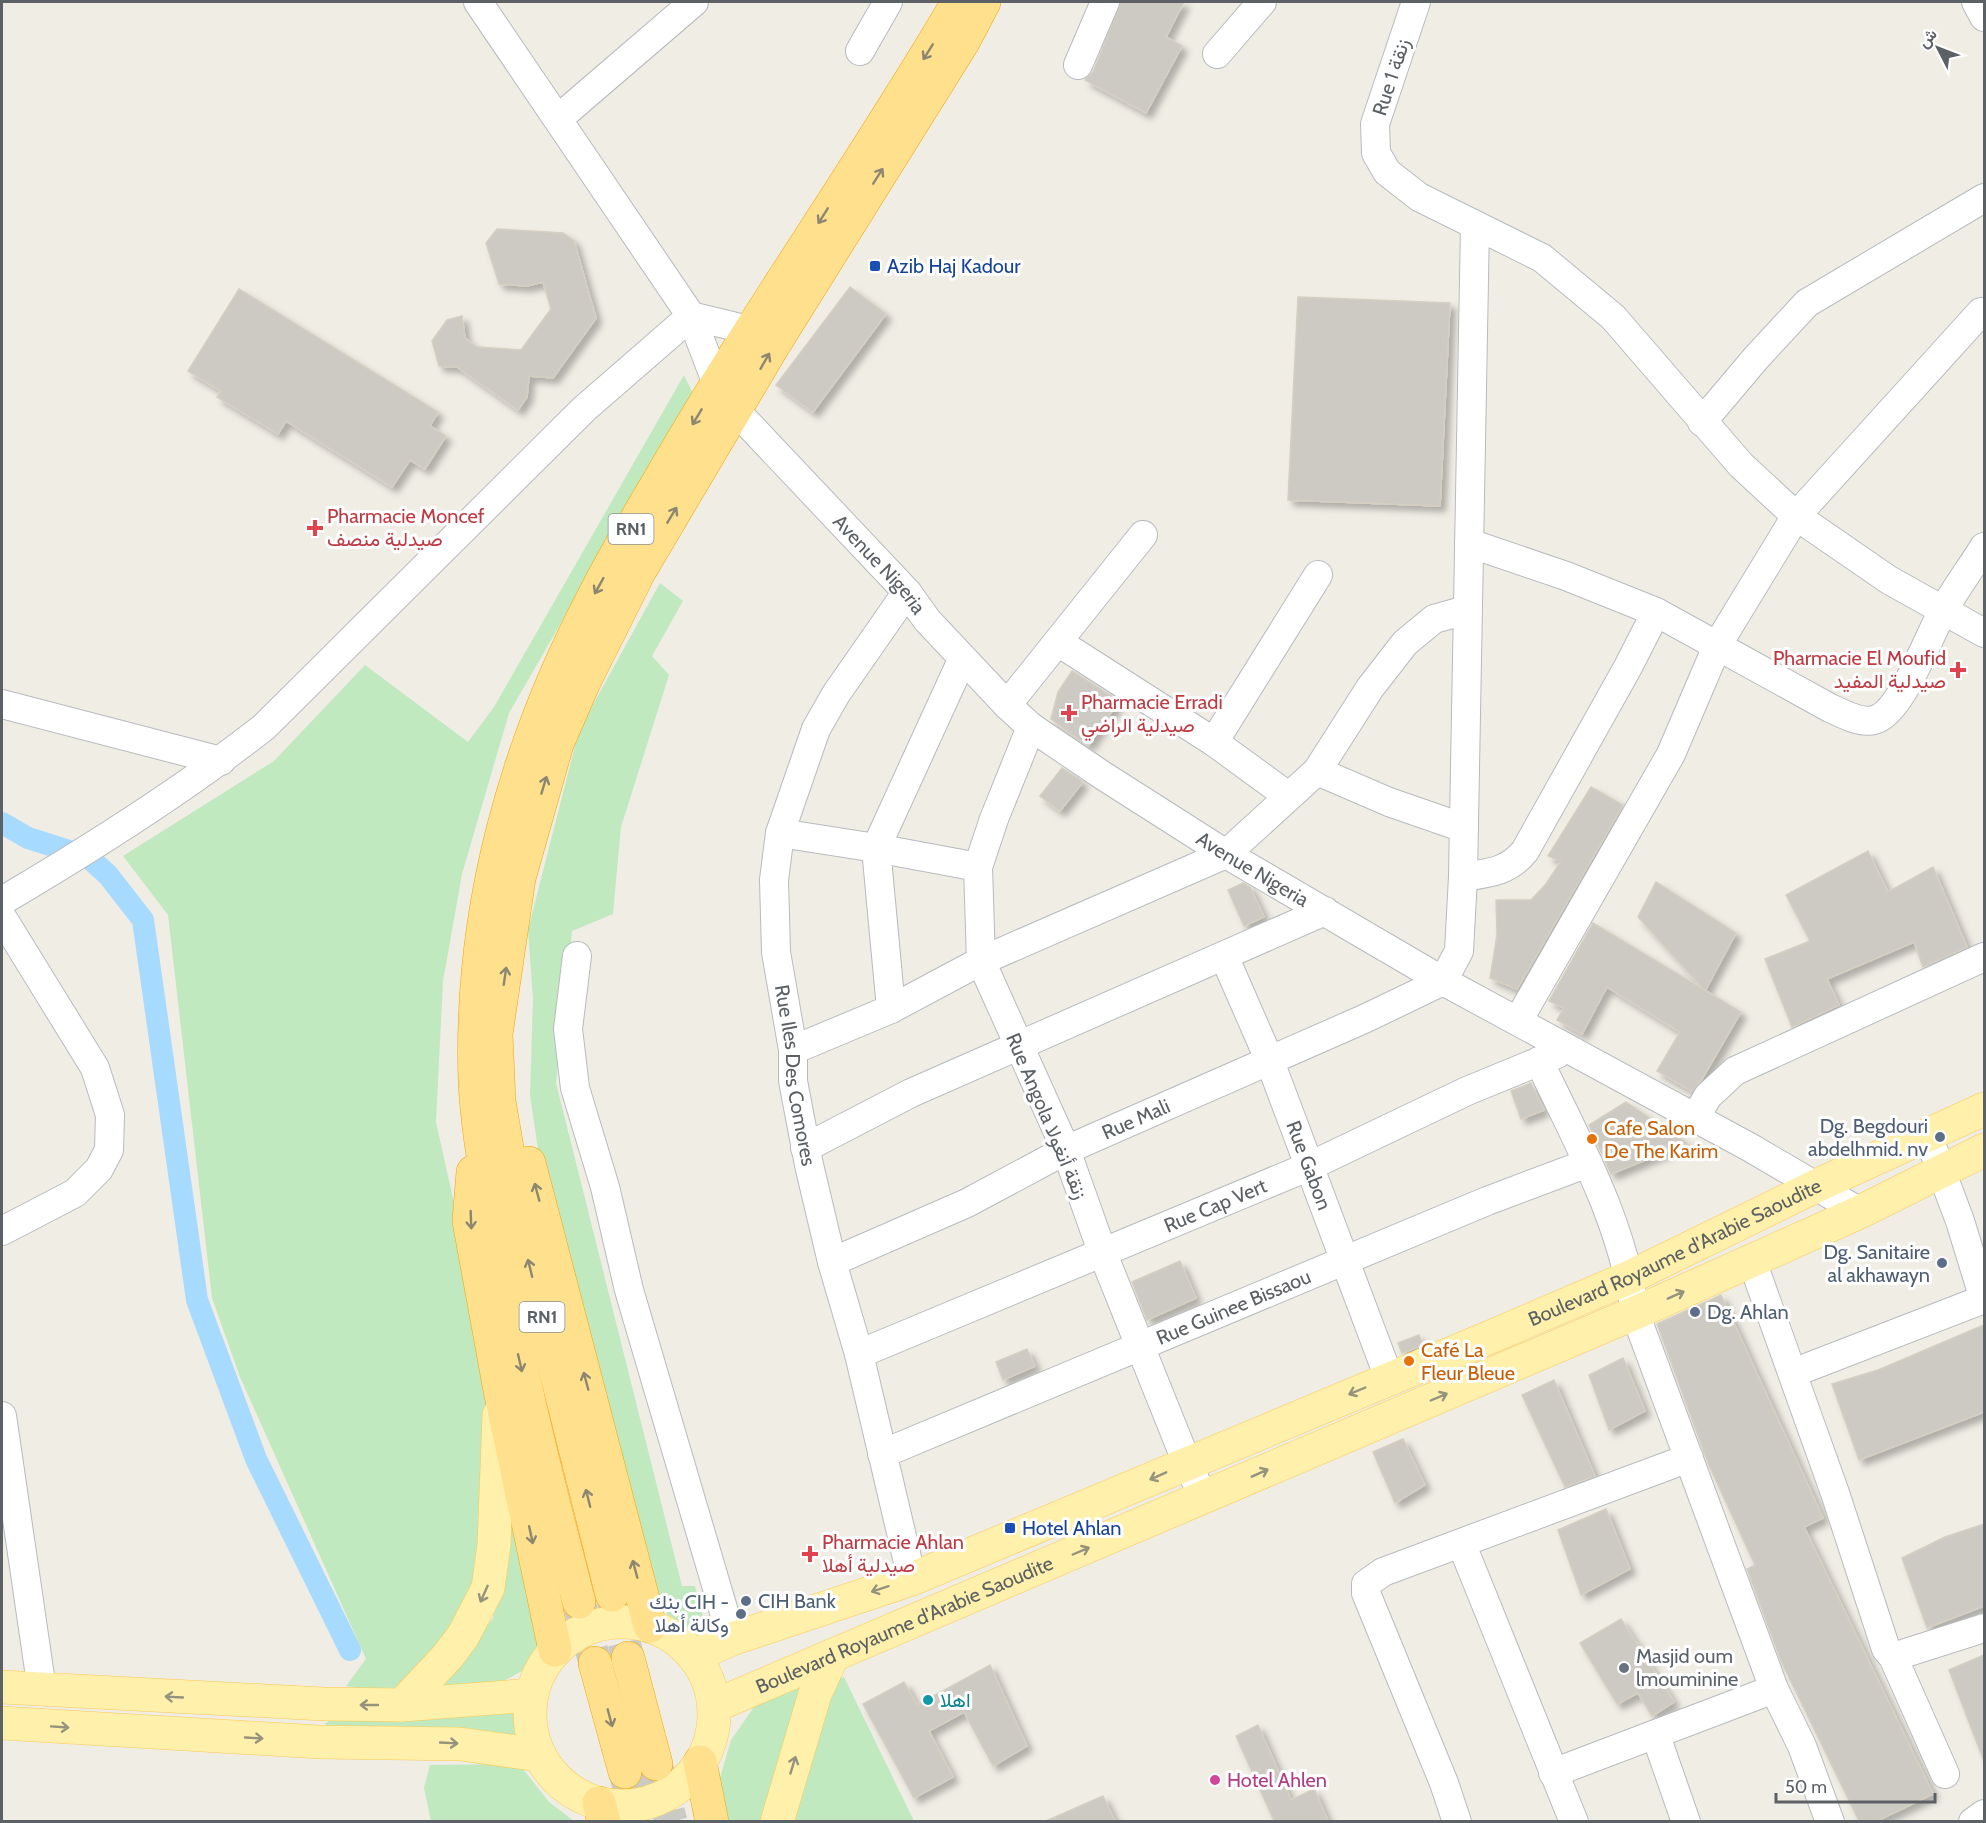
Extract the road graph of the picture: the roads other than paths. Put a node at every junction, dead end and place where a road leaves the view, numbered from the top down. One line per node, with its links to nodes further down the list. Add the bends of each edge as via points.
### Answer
1 (478, 2): 14 (street)
2 (694, 2): 14 (street)
3 (888, 2): 11 (street)
4 (958, 2): 19 (highway, RN1, one-way to 19)
5 (984, 2): 21 (highway, RN1, one-way to 5)
6 (1105, 2): 13 (street)
7 (1262, 2): 12 (street)
8 (1416, 2): 16 (street, Rue 1 زنقة, via 1375,124 1376,153 1398,183)
9 (1976, 2): 10 (street)
10 (1984, 17)
11 (860, 51)
12 (1217, 54)
13 (1078, 65)
14 (559, 118): 18 (street)
15 (1984, 198): 22 (street, via 1807,303)
16 (1475, 225): 22 (street, via 1542,258 1588,296 1633,338); 25 (street)
17 (1981, 312): 23 (street)
18 (691, 316): 19 (street); 20 (street); 40 (street, via 584,409 286,708)
19 (749, 330): 20 (highway, RN1)
20 (717, 384): 67 (highway, RN1, one-way to 67, via 594,596 544,702 514,788 498,844 482,933 474,1032)
21 (736, 411): 28 (street, Avenue Nigeria); 59 (highway, RN1, one-way to 21, via 519,878 557,744 588,672 639,572)
22 (1702, 422): 23 (street)
23 (1796, 516): 30 (street, via 1889,580); 34 (street)
24 (1143, 535): 33 (street)
25 (1469, 543): 29 (street); 31 (street)
26 (1984, 548): 30 (street)
27 (1318, 575): 39 (street)
28 (907, 592): 35 (street, Avenue Nigeria); 44 (street, Rue Iles Des Comores, via 816,729)
29 (1466, 610): 41 (street, via 1434,619 1405,643 1370,688); 43 (street)
30 (1943, 611): 32 (street); 34 (street, via 1901,693 1888,712 1873,720 1854,718 1830,708)
31 (1656, 612): 34 (street); 48 (street, via 1525,851 1501,871)
32 (1984, 633)
33 (1058, 642): 37 (street); 39 (street)
34 (1718, 644): 58 (street, via 1671,754)
35 (962, 660): 37 (street, Avenue Nigeria); 45 (street)
36 (2, 704): 40 (street)
37 (1007, 705): 38 (street, Avenue Nigeria)
38 (1031, 728): 46 (street, Avenue Nigeria); 47 (street, Rue Angola زنقة أنغولا)
39 (1214, 742): 42 (street)
40 (221, 761): 49 (street)
41 (1317, 771): 42 (street); 43 (street)
42 (1288, 796): 46 (street)
43 (1464, 828): 48 (street)
44 (780, 833): 45 (street); 61 (street, Rue Iles Des Comores, via 774,880 776,952)
45 (876, 848): 47 (street); 57 (street)
46 (1226, 854): 50 (street, Avenue Nigeria); 55 (street)
47 (978, 867): 55 (street, Rue Angola زنقة أنغولا)
48 (1463, 877): 56 (street, via 1459,951)
49 (2, 901)
50 (1325, 911): 53 (street); 56 (street, Avenue Nigeria)
51 (2, 917): 77 (street, via 95,1068 110,1115 109,1150 99,1168 75,1193)
52 (577, 956): 102 (street, via 568,1029 575,1088 605,1186 628,1290)
53 (1224, 956): 60 (street); 63 (street, Rue Gabon)
54 (1984, 957): 66 (street, via 1735,1071 1708,1096)
55 (981, 962): 57 (street); 60 (street, Rue Angola زنقة أنغولا)
56 (1443, 981): 58 (street, Avenue Nigeria); 63 (street, Rue Mali)
57 (891, 1009): 61 (street)
58 (1518, 1022): 62 (street, Avenue Nigeria)
59 (496, 1034): 98 (highway, RN1, one-way to 59, via 523,1241 499,1101); 100 (highway, one-way to 59)
60 (1018, 1047): 69 (street, via 911,1093); 70 (street, Rue Angola زنقة أنغولا)
61 (793, 1050): 69 (street, Rue Iles Des Comores, via 793,1081)
62 (1568, 1051): 64 (street, Rue Cap Vert); 66 (street, Avenue Nigeria)
63 (1269, 1059): 70 (street, Rue Mali); 73 (street, Rue Gabon)
64 (1539, 1061): 72 (street); 73 (street, Rue Cap Vert)
65 (1984, 1109): 68 (main road, Boulevard Royaume d'Arabie Saoudite)
66 (1695, 1118): 75 (street, Avenue Nigeria)
67 (478, 1120): 89 (highway, one-way to 89, via 469,1221); 99 (highway, RN1, one-way to 99, via 510,1322)
68 (1935, 1133): 71 (street); 74 (street); 75 (main road, Boulevard Royaume d'Arabie Saoudite)
69 (805, 1148): 81 (street, Rue Iles Des Comores)
70 (1066, 1150): 78 (street, Rue Angola زنقة أنغولا); 81 (street, Rue Mali, via 967,1203)
71 (1983, 1152): 74 (main road, Boulevard Royaume d'Arabie Saoudite)
72 (1588, 1162): 79 (street, Rue Guinee Bissaou); 82 (street, via 1614,1223)
73 (1310, 1166): 78 (street, Rue Cap Vert); 79 (street, Rue Gabon)
74 (1942, 1171): 76 (main road, Boulevard Royaume d'Arabie Saoudite); 83 (street)
75 (1816, 1186): 76 (street, Avenue Nigeria); 82 (main road, Boulevard Royaume d'Arabie Saoudite)
76 (1860, 1212): 80 (main road, Boulevard Royaume d'Arabie Saoudite)
77 (2, 1231)
78 (1103, 1254): 85 (street, Rue Angola زنقة أنغولا); 86 (street, Rue Cap Vert, via 995,1295)
79 (1343, 1261): 85 (street, Rue Guinee Bissaou); 88 (street, Rue Gabon)
80 (1752, 1261): 84 (main road, Boulevard Royaume d'Arabie Saoudite, one-way to 80); 87 (street)
81 (832, 1262): 86 (street, Rue Iles Des Comores)
82 (1630, 1277): 84 (street); 88 (main road, Boulevard Royaume d'Arabie Saoudite)
83 (1984, 1299): 87 (street)
84 (1635, 1313): 92 (street); 94 (main road, Boulevard Royaume d'Arabie Saoudite, one-way to 84)
85 (1140, 1347): 91 (street, Rue Guinee Bissaou); 93 (street, Rue Angola زنقة أنغولا)
86 (859, 1354): 91 (street, Rue Iles Des Comores)
87 (1792, 1373): 106 (street, via 1886,1649)
88 (1389, 1378): 93 (main road, Boulevard Royaume d'Arabie Saoudite, one-way to 93)
89 (501, 1390): 103 (highway, one-way to 103); 113 (main road, one-way to 113, via 494,1545 488,1588 463,1636)
90 (2, 1416): 96 (street)
91 (882, 1454): 97 (street, Rue Iles Des Comores)
92 (1689, 1458): 95 (street); 110 (street)
93 (1187, 1463): 94 (street, Rue Angola زنقة أنغولا); 97 (main road, Boulevard Royaume d'Arabie Saoudite, one-way to 97)
94 (1204, 1498): 104 (main road, Boulevard Royaume d'Arabie Saoudite, one-way to 94)
95 (1462, 1545): 121 (street); 127 (street, via 1383,1572 1369,1580 1366,1588)
96 (12, 1554): 111 (street)
97 (912, 1579): 102 (main road, Boulevard Royaume d'Arabie Saoudite, one-way to 102)
98 (612, 1595)
99 (579, 1602)
100 (650, 1626): 103 (main road, via 599,1624 575,1634); 105 (main road, via 681,1643)
101 (1984, 1628): 106 (street)
102 (732, 1639): 105 (main road, Boulevard Royaume d'Arabie Saoudite)
103 (555, 1650): 112 (main road, via 540,1671)
104 (833, 1655): 114 (main road, Boulevard Royaume d'Arabie Saoudite); 126 (main road, one-way to 104, via 815,1694)
105 (693, 1656): 114 (main road, via 707,1679)
106 (1893, 1657): 122 (street)
107 (628, 1658): 119 (highway)
108 (595, 1663): 120 (highway, one-way to 120)
109 (2, 1688): 111 (main road)
110 (1774, 1689): 116 (street); 130 (street, via 1802,1746)
111 (42, 1690): 113 (main road, one-way to 111)
112 (532, 1695): 113 (main road); 117 (main road, via 530,1727)
113 (402, 1705)
114 (714, 1706): 118 (main road, via 711,1735)
115 (2, 1723): 117 (main road, one-way to 117, via 320,1742 460,1744)
116 (1656, 1736): 121 (street); 129 (street)
117 (539, 1755): 123 (main road, via 554,1777)
118 (700, 1762): 123 (main road, via 681,1784 656,1799); 125 (highway)
119 (656, 1764)
120 (625, 1772)
121 (1553, 1773): 128 (street)
122 (1945, 1774)
123 (602, 1812)
124 (1984, 1814): 131 (street)
125 (712, 1821)
126 (777, 1821)
127 (1457, 1821)
128 (1574, 1821)
129 (1686, 1821)
130 (1830, 1821)
131 (1973, 1821)

